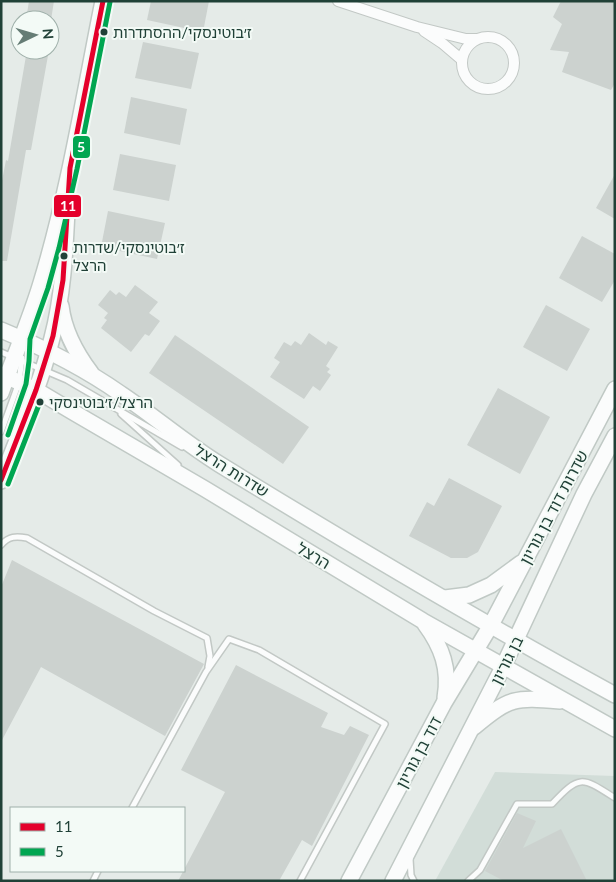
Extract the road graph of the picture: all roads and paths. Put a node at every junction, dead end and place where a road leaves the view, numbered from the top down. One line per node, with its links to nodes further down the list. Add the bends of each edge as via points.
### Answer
1 (104, 1): 6 (main road)
2 (338, 1): 3 (street)
3 (417, 27): 4 (street); 5 (street)
4 (476, 39): 5 (street, via 466,48); 5 (street, via 497,38 511,49 514,65 508,79 492,88 478,87 464,73)
5 (462, 60)
6 (70, 168): 7 (main road); 9 (main road, via 44,275)
7 (60, 297): 10 (main road); 13 (main road, via 72,346)
8 (1, 330): 9 (main road)
9 (22, 338): 10 (main road, שדרות הרצל); 11 (main road)
10 (48, 352): 12 (main road); 13 (main road, שדרות הרצל)
11 (13, 357): 12 (lane); 14 (main road)
12 (43, 369): 16 (main road); 18 (lane)
13 (94, 376): 21 (main road, שדרות הרצל)
14 (9, 377): 16 (main road, שדרות הרצל); 17 (main road); 19 (lane)
15 (615, 389): 25 (main road, שדרות דוד בן גוריון)
16 (36, 390): 22 (main road); 23 (main road, שדרות הרצל)
17 (1, 393)
18 (111, 405): 21 (lane, via 172,442); 23 (lane)
19 (1, 432)
20 (615, 436): 29 (main road, בן גוריון, via 584,494)
21 (218, 463): 26 (main road, שדרות הרצל)
22 (1, 481)
23 (205, 489): 27 (main road, הרצל)
24 (1, 545): 32 (lane, via 9,538 27,538 207,638 210,656)
25 (525, 560): 26 (main road, via 491,585 469,595); 28 (main road, שדרות דוד בן גוריון)
26 (444, 598): 28 (main road)
27 (423, 620): 30 (main road); 35 (main road, via 442,652 447,686)
28 (491, 625): 29 (main road); 30 (main road, דוד בן גוריון)
29 (516, 640): 31 (main road, בן גוריון); 33 (main road)
30 (476, 651): 31 (main road); 35 (main road, דוד בן גוריון)
31 (503, 667): 34 (main road); 37 (main road, בן גוריון)
32 (206, 672): 39 (lane); 41 (lane, via 229,639 259,650 385,724)
33 (615, 695)
34 (565, 702): 36 (main road); 37 (main road, via 532,699 508,702)
35 (444, 703): 42 (main road, דוד בן גוריון)
36 (615, 729)
37 (468, 733): 40 (main road, בן גוריון)
38 (615, 798): 45 (lane, via 594,784 582,781 569,785 552,804 517,804 480,870)
39 (133, 807)
40 (410, 848): 43 (main road, בן גוריון); 44 (lane)
41 (300, 881)
42 (349, 881)
43 (393, 881)
44 (414, 881)
45 (468, 881)

